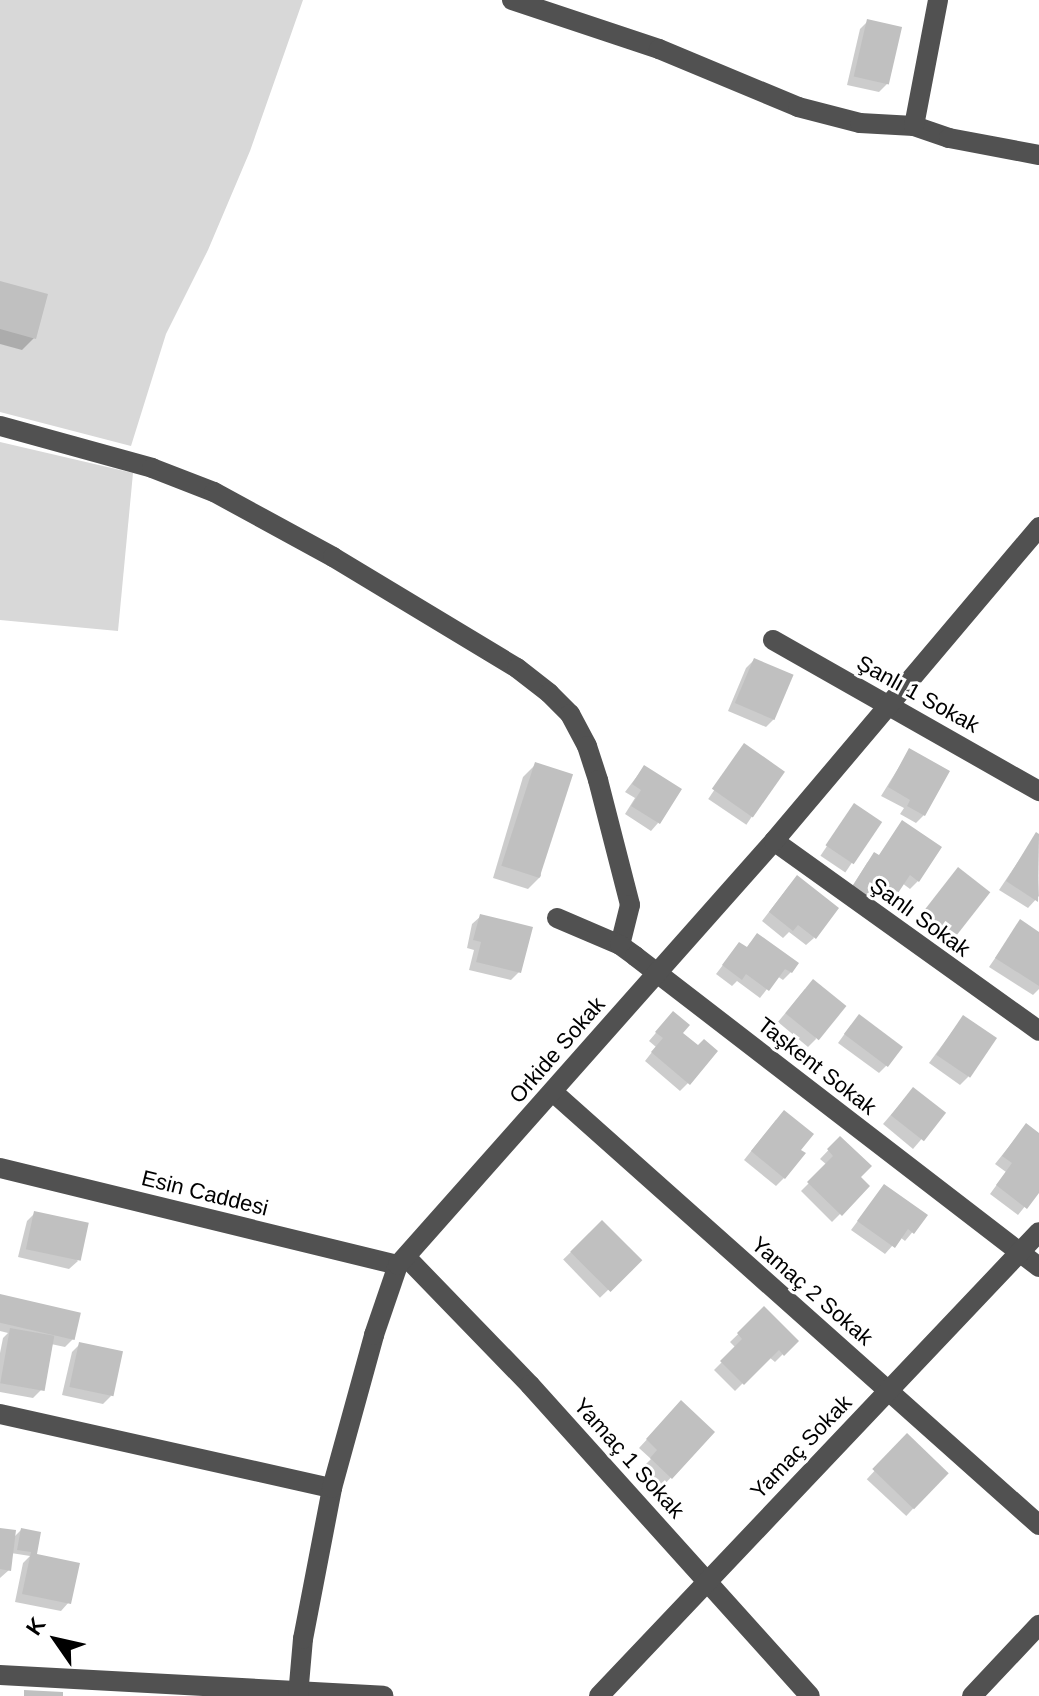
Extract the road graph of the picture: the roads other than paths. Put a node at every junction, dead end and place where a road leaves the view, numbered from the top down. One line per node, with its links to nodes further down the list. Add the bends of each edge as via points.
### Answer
1 (512, 0): 3 (street, via 659,49 798,107 860,123)
2 (938, 0): 3 (street)
3 (914, 126): 4 (street)
4 (1039, 155)
5 (0, 426): 12 (street, via 152,468 214,492 347,565 549,693 576,725 602,794 630,905)
6 (1039, 527): 8 (street, Orkide Sokak)
7 (773, 640): 8 (street, Şanlı 1 Sokak)
8 (890, 707): 9 (street, Şanlı 1 Sokak); 10 (street, Orkide Sokak)
9 (1039, 791)
10 (774, 841): 13 (street, Orkide Sokak); 14 (street, Şanlı Sokak)
11 (557, 918): 12 (street, Taşkent Sokak)
12 (620, 945): 13 (street, Taşkent Sokak)
13 (655, 972): 15 (street, Orkide Sokak); 18 (street, Taşkent Sokak)
14 (1039, 1031)
15 (553, 1092): 19 (street, Orkide Sokak); 21 (street, Yamaç 2 Sokak)
16 (0, 1168): 19 (street, Esin Caddesi)
17 (1039, 1232): 18 (street, Yamaç Sokak)
18 (1019, 1252): 20 (street, Taşkent Sokak); 21 (street, Yamaç Sokak)
19 (402, 1262): 23 (street, Orkide Sokak, via 374,1335); 25 (street, Yamaç 1 Sokak, via 530,1385)
20 (1039, 1267)
21 (888, 1390): 24 (street, Yamaç 2 Sokak); 25 (street, Yamaç Sokak)
22 (0, 1414): 23 (street)
23 (332, 1488): 28 (street, Orkide Sokak, via 313,1578)
24 (1039, 1525)
25 (708, 1580): 30 (street, Yamaç Sokak); 31 (street, Yamaç 1 Sokak)
26 (1039, 1625): 32 (street)
27 (0, 1675): 28 (street)
28 (298, 1694): 29 (street)
29 (383, 1696)
30 (599, 1696)
31 (810, 1696)
32 (972, 1696)

